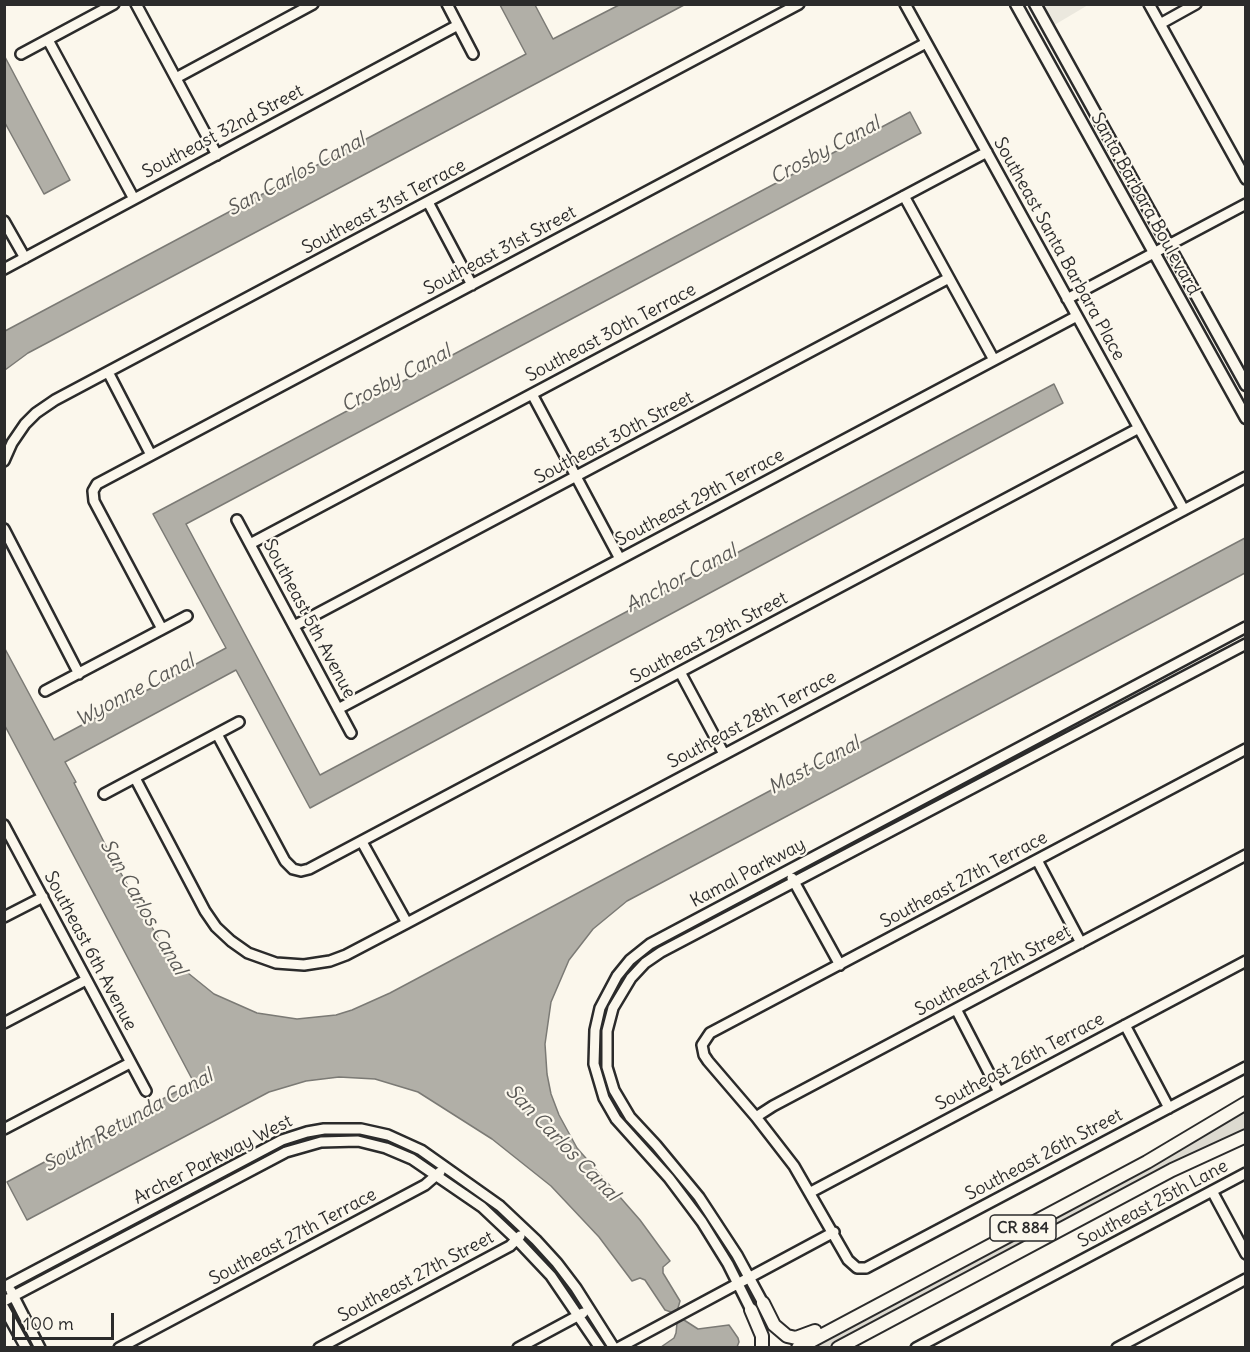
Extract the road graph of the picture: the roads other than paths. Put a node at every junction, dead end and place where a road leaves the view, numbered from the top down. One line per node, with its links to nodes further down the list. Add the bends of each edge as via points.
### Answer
1 (114, 4): 13 (street)
2 (136, 4): 17 (street)
3 (313, 4): 17 (street)
4 (447, 4): 12 (street)
5 (799, 4): 23 (street, Southeast 31st Terrace)
6 (905, 4): 14 (street, Southeast Santa Barbara Place)
7 (1016, 4): 27 (main road, Santa Barbara Boulevard)
8 (1035, 4): 26 (main road, Santa Barbara Boulevard)
9 (1149, 4): 11 (street)
10 (1196, 4): 11 (street)
11 (1160, 24): 20 (street)
12 (458, 25): 16 (street); 19 (street, Southeast 32nd Street)
13 (48, 40): 15 (street); 22 (street)
14 (926, 43): 18 (street, Southeast Santa Barbara Place); 31 (street, Southeast 31st Street)
15 (21, 54)
16 (473, 54)
17 (176, 78): 19 (street)
18 (987, 152): 21 (street, Southeast 30th Terrace); 32 (street, Southeast Santa Barbara Place)
19 (216, 155): 22 (street, Southeast 32nd Street)
20 (1245, 179)
21 (904, 196): 30 (street); 37 (street, Southeast 30th Terrace)
22 (134, 199): 28 (street, Southeast 32nd Street)
23 (428, 202): 31 (street); 35 (street, Southeast 31st Terrace)
24 (1245, 204): 26 (street)
25 (4, 221): 28 (street)
26 (1168, 245): 27 (street); 36 (main road, Santa Barbara Boulevard)
27 (1154, 253): 32 (street); 38 (main road, Santa Barbara Boulevard)
28 (25, 258): 29 (street, Southeast 32nd Street)
29 (4, 269)
30 (949, 278): 34 (street); 42 (street, Southeast 30th Street)
31 (472, 285): 40 (street, Southeast 31st Street)
32 (1067, 299): 33 (street, Southeast Santa Barbara Place)
33 (1077, 316): 34 (street, Southeast 29th Terrace); 39 (street, Southeast Santa Barbara Place)
34 (994, 360): 48 (street, Southeast 29th Terrace)
35 (108, 372): 40 (street); 41 (street, Southeast 31st Terrace, via 36,413 21,430)
36 (1245, 385)
37 (532, 394): 42 (street); 47 (street, Southeast 30th Terrace)
38 (1245, 418)
39 (1139, 428): 44 (street, Southeast Santa Barbara Place); 54 (street, Southeast 29th Street)
40 (151, 455): 52 (street, Southeast 31st Street, via 99,482 93,491 95,504)
41 (4, 461)
42 (576, 476): 48 (street); 50 (street, Southeast 30th Street)
43 (1245, 477): 44 (street, Southeast 28th Terrace)
44 (1184, 510): 62 (street, Southeast 28th Terrace)
45 (237, 520): 47 (street, Southeast 5th Avenue)
46 (4, 529): 55 (street)
47 (250, 544): 50 (street, Southeast 5th Avenue)
48 (620, 559): 57 (street, Southeast 29th Terrace)
49 (187, 616): 52 (street)
50 (294, 626): 57 (street, Southeast 5th Avenue)
51 (1245, 627): 69 (street, Kamal Parkway)
52 (162, 629): 55 (street)
53 (1245, 644): 70 (street, Kamal Parkway)
54 (680, 672): 62 (street); 66 (street, Southeast 29th Street)
55 (79, 674): 56 (street)
56 (45, 691)
57 (338, 709): 59 (street, Southeast 5th Avenue)
58 (239, 722): 60 (street)
59 (351, 733)
60 (218, 734): 63 (street); 66 (street, Southeast 29th Street, via 285,861 293,869 309,869)
61 (1245, 749): 68 (street, Southeast 27th Terrace)
62 (724, 754): 73 (street, Southeast 28th Terrace)
63 (135, 778): 64 (street); 73 (street, Southeast 28th Terrace, via 210,919 239,947 267,960 295,965 330,961)
64 (104, 794)
65 (4, 825): 71 (street, Southeast 6th Avenue)
66 (362, 842): 73 (street)
67 (1245, 855): 74 (street, Southeast 27th Street)
68 (1037, 860): 74 (street); 76 (street, Southeast 27th Terrace)
69 (788, 870): 70 (street); 103 (street, Kamal Parkway, via 636,954 610,986 595,1030 596,1075 609,1109 685,1199)
70 (794, 881): 76 (street); 100 (street, Kamal Parkway, via 653,957 624,987 607,1031 607,1067 618,1099 699,1197)
71 (43, 897): 72 (street); 77 (street, Southeast 6th Avenue)
72 (4, 918)
73 (406, 923)
74 (1081, 943): 78 (street, Southeast 27th Street)
75 (1245, 961): 80 (street, Southeast 26th Terrace)
76 (840, 965): 87 (street, Southeast 27th Terrace, via 710,1033 702,1046 708,1061)
77 (86, 980): 79 (street); 81 (street, Southeast 6th Avenue)
78 (956, 1009): 84 (street); 87 (street, Southeast 27th Street)
79 (4, 1023)
80 (1125, 1025): 84 (street, Southeast 26th Terrace); 86 (street)
81 (130, 1063): 83 (street, Southeast 6th Avenue); 88 (street)
82 (1245, 1067): 86 (street, Southeast 26th Street)
83 (146, 1092)
84 (999, 1092): 94 (street, Southeast 26th Terrace)
85 (1245, 1103): 99 (highway, CR 884, via 1148,1162)
86 (1169, 1108): 96 (street, Southeast 26th Street, via 866,1268 857,1268 848,1260)
87 (756, 1117): 94 (street)
88 (4, 1130)
89 (1245, 1136): 118 (highway, CR 884, via 1172,1170)
90 (446, 1167): 92 (street, Southeast 27th Terrace); 95 (street, Archer Parkway West); 102 (street, Archer Parkway West, via 413,1146 379,1132 342,1128 307,1132 266,1148)
91 (1245, 1173): 93 (street, Southeast 25th Lane)
92 (436, 1176): 97 (street, Archer Parkway West, via 482,1208); 104 (street, Archer Parkway West, via 399,1153 372,1144 333,1141 297,1147); 111 (street, Southeast 27th Terrace, via 411,1193)
93 (1212, 1191): 98 (street); 119 (street, Southeast 25th Lane)
94 (811, 1192): 96 (street)
95 (526, 1230): 97 (street, Southeast 27th Street); 107 (street, Archer Parkway West)
96 (834, 1233): 100 (street)
97 (517, 1240): 108 (street, Archer Parkway West); 112 (street, Southeast 27th Street)
98 (1245, 1254)
99 (935, 1275): 105 (highway, via 910,1281 796,1338 780,1331); 117 (highway, CR 884)
100 (750, 1277): 103 (street); 105 (street, Kamal Parkway)
101 (1245, 1279): 120 (street)
102 (5, 1284): 104 (street)
103 (737, 1284): 105 (street, Kamal Parkway); 115 (street)
104 (9, 1299): 110 (street)
105 (757, 1306): 116 (highway)
106 (4, 1308): 109 (street)
107 (591, 1310): 108 (street); 115 (street, Archer Parkway West)
108 (579, 1314): 113 (street); 114 (street, Archer Parkway West)
109 (26, 1347)
110 (40, 1347)
111 (119, 1347)
112 (319, 1347)
113 (518, 1347)
114 (600, 1347)
115 (616, 1347)
116 (762, 1347)
117 (798, 1347)
118 (837, 1347)
119 (916, 1347)
120 (1117, 1347)

